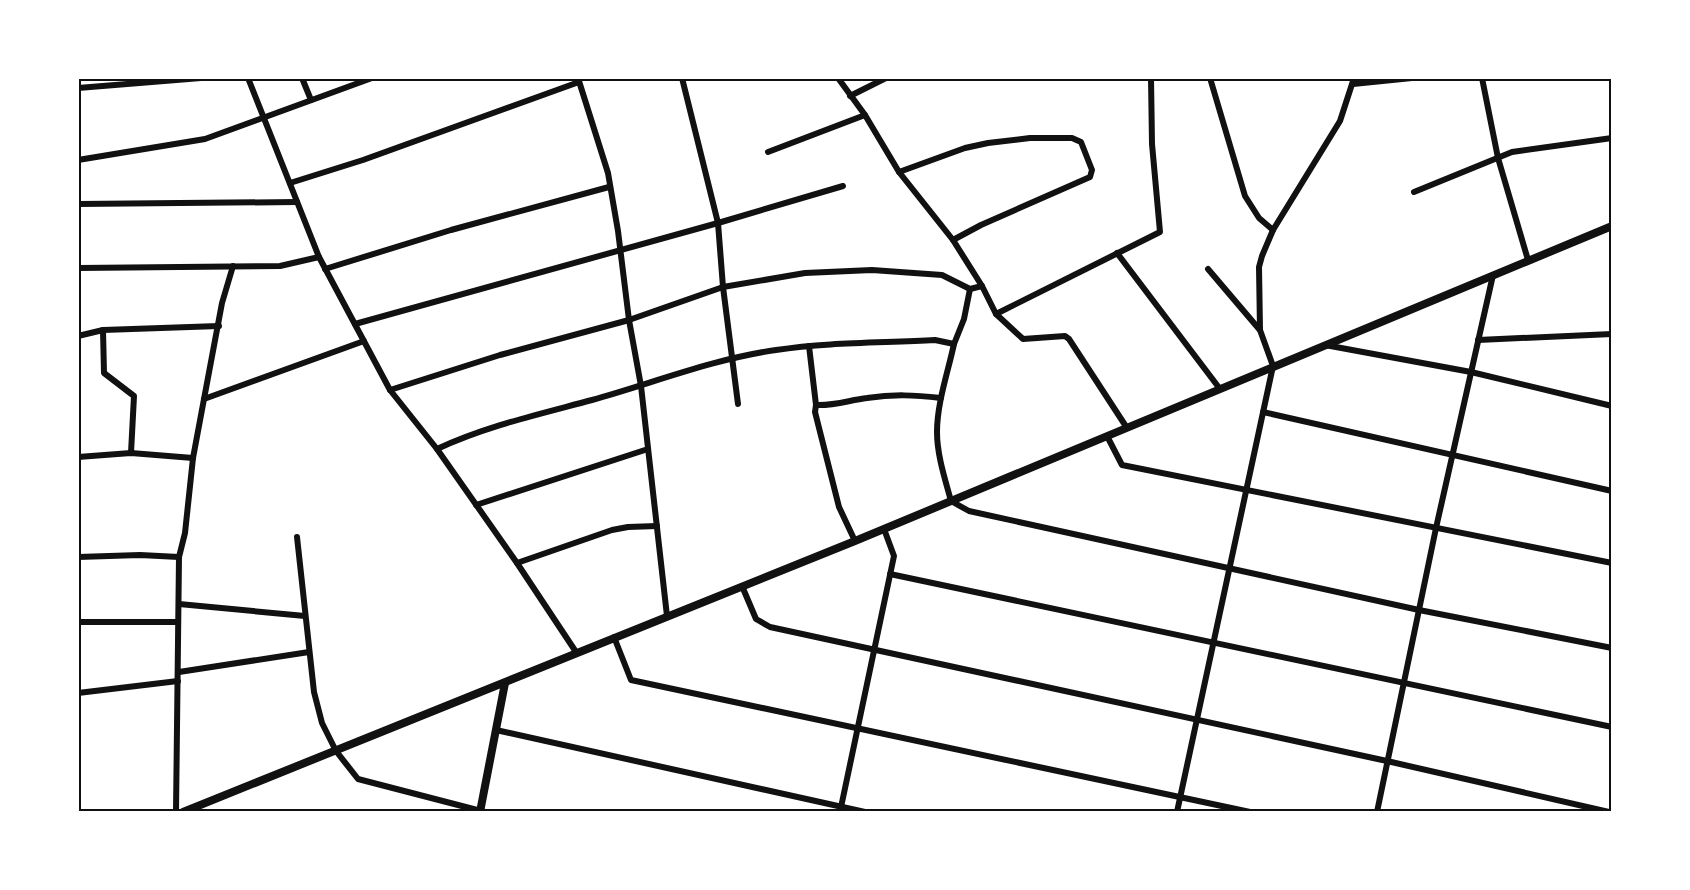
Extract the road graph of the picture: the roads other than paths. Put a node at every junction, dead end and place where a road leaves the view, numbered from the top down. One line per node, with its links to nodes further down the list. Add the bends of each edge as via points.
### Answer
1 (81, 78): 15 (street)
2 (201, 78): 15 (street)
3 (248, 78): 19 (street)
4 (303, 78): 17 (street)
5 (372, 78): 17 (street)
6 (682, 78): 31 (street)
7 (838, 78): 16 (street)
8 (886, 78): 16 (street)
9 (1151, 78): 36 (street, via 1160,232)
10 (1210, 78): 33 (street, via 1245,196 1258,218)
11 (1412, 78): 14 (street)
12 (1482, 78): 22 (street)
13 (578, 80): 25 (street); 27 (street)
14 (1354, 81): 33 (street, via 1340,121)
15 (80, 88)
16 (850, 96): 18 (street)
17 (311, 100): 19 (street)
18 (865, 115): 21 (street); 24 (street)
19 (264, 119): 23 (street, via 205,139); 25 (street)
20 (1612, 138): 22 (street, via 1525,149)
21 (768, 152)
22 (1498, 158): 28 (street); 38 (street)
23 (78, 160)
24 (899, 172): 34 (street); 34 (street, via 988,143 1030,138 1072,138 1081,142 1092,170 1090,177)
25 (290, 183): 29 (street)
26 (843, 186): 31 (street)
27 (609, 187): 35 (street); 41 (street)
28 (1414, 192)
29 (297, 202): 30 (street); 37 (street)
30 (78, 204)
31 (718, 223): 35 (street); 45 (street)
32 (1612, 226): 38 (street)
33 (1273, 230): 52 (street, via 1260,267)
34 (953, 240): 44 (street)
35 (621, 250): 48 (street); 49 (street)
36 (1117, 253): 47 (street); 64 (street)
37 (319, 257): 39 (street, via 280,266); 41 (street)
38 (1528, 260): 43 (street)
39 (233, 266): 40 (street); 50 (street)
40 (78, 268)
41 (325, 269): 49 (street)
42 (1208, 269): 52 (street)
43 (1493, 275): 55 (street); 58 (street)
44 (982, 286): 46 (street); 47 (street)
45 (723, 287): 46 (street, via 805,273 872,270 942,275); 48 (street); 60 (street)
46 (970, 290): 57 (street)
47 (996, 314): 72 (street, via 1023,339 1069,339)
48 (629, 320): 63 (street); 65 (street)
49 (355, 324): 56 (street)
50 (219, 326): 51 (street); 67 (street)
51 (103, 330): 54 (street); 76 (street, via 104,373 134,396)
52 (1260, 330): 61 (street)
53 (1612, 334): 55 (street)
54 (78, 336)
55 (1478, 340): 62 (street)
56 (363, 341): 65 (street); 67 (street)
57 (954, 344): 59 (street, via 934,340); 66 (street)
58 (1324, 345): 61 (street); 62 (street)
59 (808, 346): 60 (street); 69 (street)
60 (734, 358): 63 (street); 68 (street)
61 (1273, 366): 64 (street); 71 (street)
62 (1471, 372): 70 (street); 77 (street)
63 (641, 386): 74 (street, via 481,431); 75 (street)
64 (1220, 389): 72 (street)
65 (390, 390): 74 (street)
66 (941, 398): 69 (street, via 907,394); 82 (street, via 937,431)
67 (204, 399): 79 (street)
68 (738, 404)
69 (816, 405): 88 (street, via 839,507)
70 (1612, 406)
71 (1263, 412): 77 (street); 80 (street)
72 (1126, 428): 73 (street)
73 (1107, 436): 80 (street, via 1122,465); 82 (street)
74 (437, 449): 83 (street)
75 (648, 449): 83 (street); 84 (street)
76 (131, 453): 78 (street); 79 (street)
77 (1453, 455): 81 (street); 85 (street)
78 (78, 457)
79 (193, 458): 90 (street)
80 (1246, 490): 85 (street); 93 (street)
81 (1612, 491)
82 (951, 501): 86 (street); 93 (street, via 969,511)
83 (476, 505): 91 (street)
84 (657, 526): 91 (street, via 612,530); 98 (street)
85 (1436, 528): 92 (street); 97 (street)
86 (884, 529): 88 (street); 94 (street, via 894,556)
87 (297, 537): 99 (street)
88 (855, 541): 95 (street)
89 (78, 557): 90 (street)
90 (179, 557): 96 (street)
91 (517, 563): 107 (street)
92 (1612, 563)
93 (1230, 568): 97 (street); 103 (street)
94 (890, 574): 103 (street); 104 (street)
95 (742, 585): 98 (street); 104 (street, via 756,619 770,627)
96 (178, 604): 99 (street); 101 (street)
97 (1419, 610): 105 (street); 111 (street)
98 (667, 615): 102 (street)
99 (305, 616): 106 (street)
100 (78, 622): 101 (street)
101 (178, 622): 108 (street)
102 (614, 637): 107 (street); 115 (street, via 631,680)
103 (1214, 642): 111 (street); 113 (street)
104 (874, 648): 113 (street); 115 (street)
105 (1612, 648)
106 (309, 652): 108 (street); 117 (street, via 322,723)
107 (576, 652): 110 (street)
108 (179, 672): 109 (street)
109 (178, 681): 112 (street); 121 (street)
110 (505, 683): 116 (street); 117 (street)
111 (1404, 683): 114 (street); 118 (street)
112 (78, 693)
113 (1197, 721): 118 (street); 119 (street)
114 (1612, 727)
115 (858, 728): 119 (street); 120 (street)
116 (496, 730): 120 (street); 123 (street)
117 (336, 751): 122 (street); 123 (street, via 358,779)
118 (1387, 761): 127 (street); 128 (street)
119 (1180, 797): 125 (street); 126 (street)
120 (841, 809): 124 (street)
121 (176, 812)
122 (183, 812)
123 (482, 812)
124 (865, 812)
125 (1177, 812)
126 (1250, 812)
127 (1377, 812)
128 (1609, 812)

